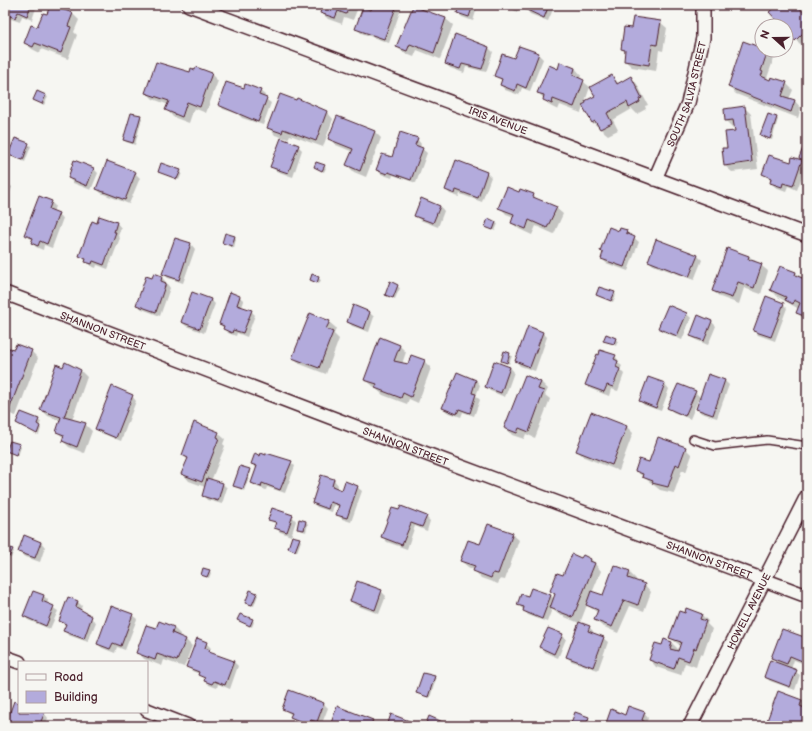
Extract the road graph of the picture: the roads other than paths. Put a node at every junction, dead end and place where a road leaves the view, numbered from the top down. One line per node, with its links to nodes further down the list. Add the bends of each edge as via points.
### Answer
1 (189, 5): 3 (street, IRIS AVENUE)
2 (703, 5): 3 (street, SOUTH SALVIA STREET, via 703,38 688,103)
3 (655, 179): 4 (street, IRIS AVENUE)
4 (807, 235)
5 (5, 293): 9 (street, SHANNON STREET)
6 (693, 439): 7 (lane, via 715,446 767,440)
7 (807, 446)
8 (807, 496): 9 (street, HOWELL AVENUE)
9 (764, 580): 10 (street, SHANNON STREET); 15 (street, HOWELL AVENUE)
10 (807, 596)
11 (5, 656): 12 (street)
12 (18, 662)
13 (148, 710): 14 (street)
14 (188, 726)
15 (690, 726)

